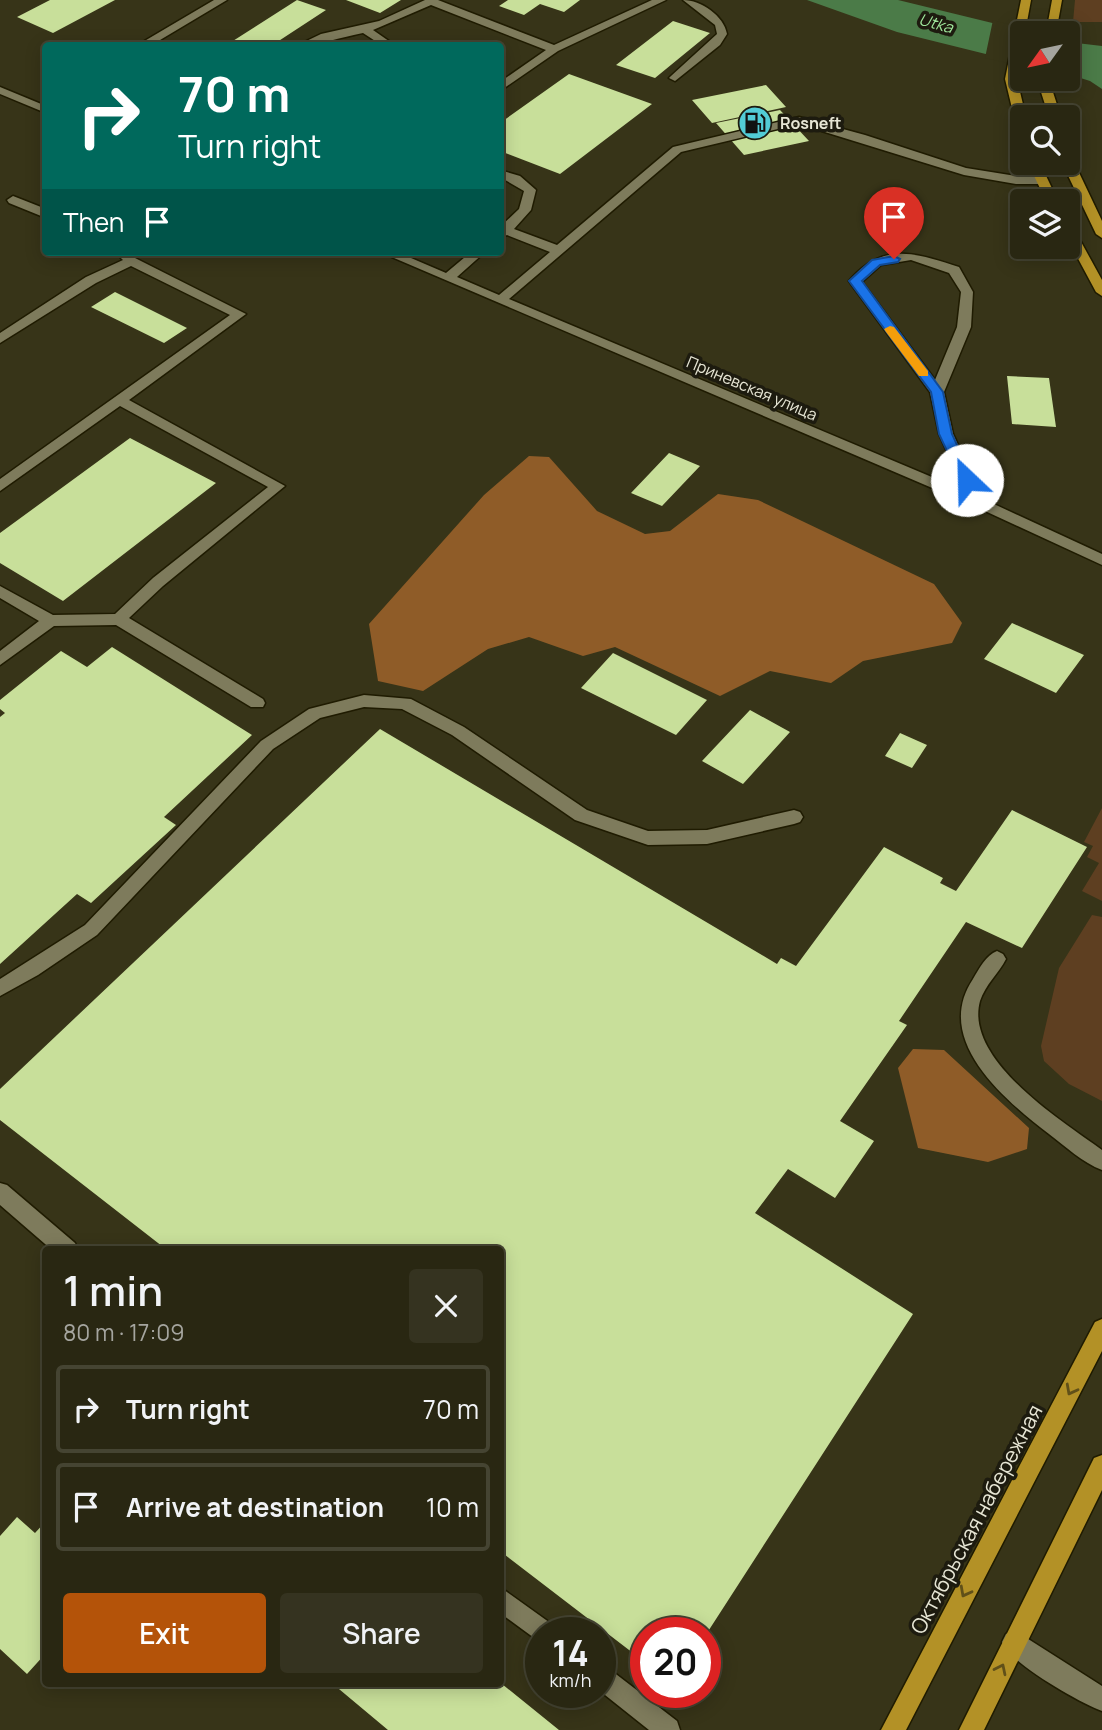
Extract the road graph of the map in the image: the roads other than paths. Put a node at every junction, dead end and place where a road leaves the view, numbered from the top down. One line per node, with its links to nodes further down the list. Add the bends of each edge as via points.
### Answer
1 (222, 0): 9 (street)
2 (432, 0): 8 (street); 12 (street)
3 (661, 0): 12 (street)
4 (688, 0): 13 (street, via 720,24 722,34)
5 (1026, 0): 16 (main road, via 1011,79)
6 (1056, 0): 7 (main road)
7 (1052, 21)
8 (364, 29): 10 (street); 11 (street)
9 (148, 42)
10 (309, 42)
11 (385, 42)
12 (554, 49): 14 (street)
13 (675, 78)
14 (504, 85)
15 (0, 90): 17 (street)
16 (1017, 105)
17 (40, 107)
18 (504, 174): 25 (street, via 530,190 530,202)
19 (1039, 175): 21 (main road)
20 (1073, 175): 27 (main road)
21 (1041, 180): 22 (main road); 28 (street, via 964,170 799,120 677,149)
22 (1046, 189)
23 (13, 200): 24 (street)
24 (42, 212)
25 (504, 231)
26 (504, 232): 28 (street)
27 (1102, 234)
28 (560, 251): 35 (street)
29 (1080, 251): 34 (main road)
30 (396, 256): 33 (street, Приневская улица)
31 (474, 256): 33 (street)
32 (126, 257): 36 (street); 38 (street, via 239,314)
33 (448, 278): 35 (street, Приневская улица)
34 (1102, 292)
35 (501, 300): 40 (street, Приневская улица)
36 (0, 340)
37 (937, 392): 37 (street, via 964,327 967,292 954,270 912,256 877,262 855,281); 40 (street, via 946,434)
38 (119, 400): 39 (street); 43 (street, via 278,486)
39 (0, 486)
40 (977, 502): 41 (street, Приневская улица)
41 (1102, 561)
42 (0, 591): 44 (street)
43 (119, 619): 44 (street); 46 (street)
44 (50, 621): 45 (street)
45 (0, 659)
46 (257, 703)
47 (794, 817): 49 (street, via 707,837 648,838 581,815 458,732 405,703 364,701 315,713 267,745 91,930)
48 (997, 959): 50 (street, via 970,1001 967,1020 982,1057 1019,1098)
49 (0, 988)
50 (1102, 1161)
51 (0, 1192): 52 (street)
52 (63, 1246)
53 (1102, 1329): 61 (main road, Октябрьская набережная, one-way to 61)
54 (1102, 1466): 57 (main road)
55 (504, 1601): 56 (street)
56 (525, 1617)
57 (1014, 1642): 59 (street); 62 (main road, one-way to 57)
58 (616, 1689): 60 (street)
59 (1102, 1699)
60 (668, 1730)
61 (893, 1730)
62 (971, 1730)

